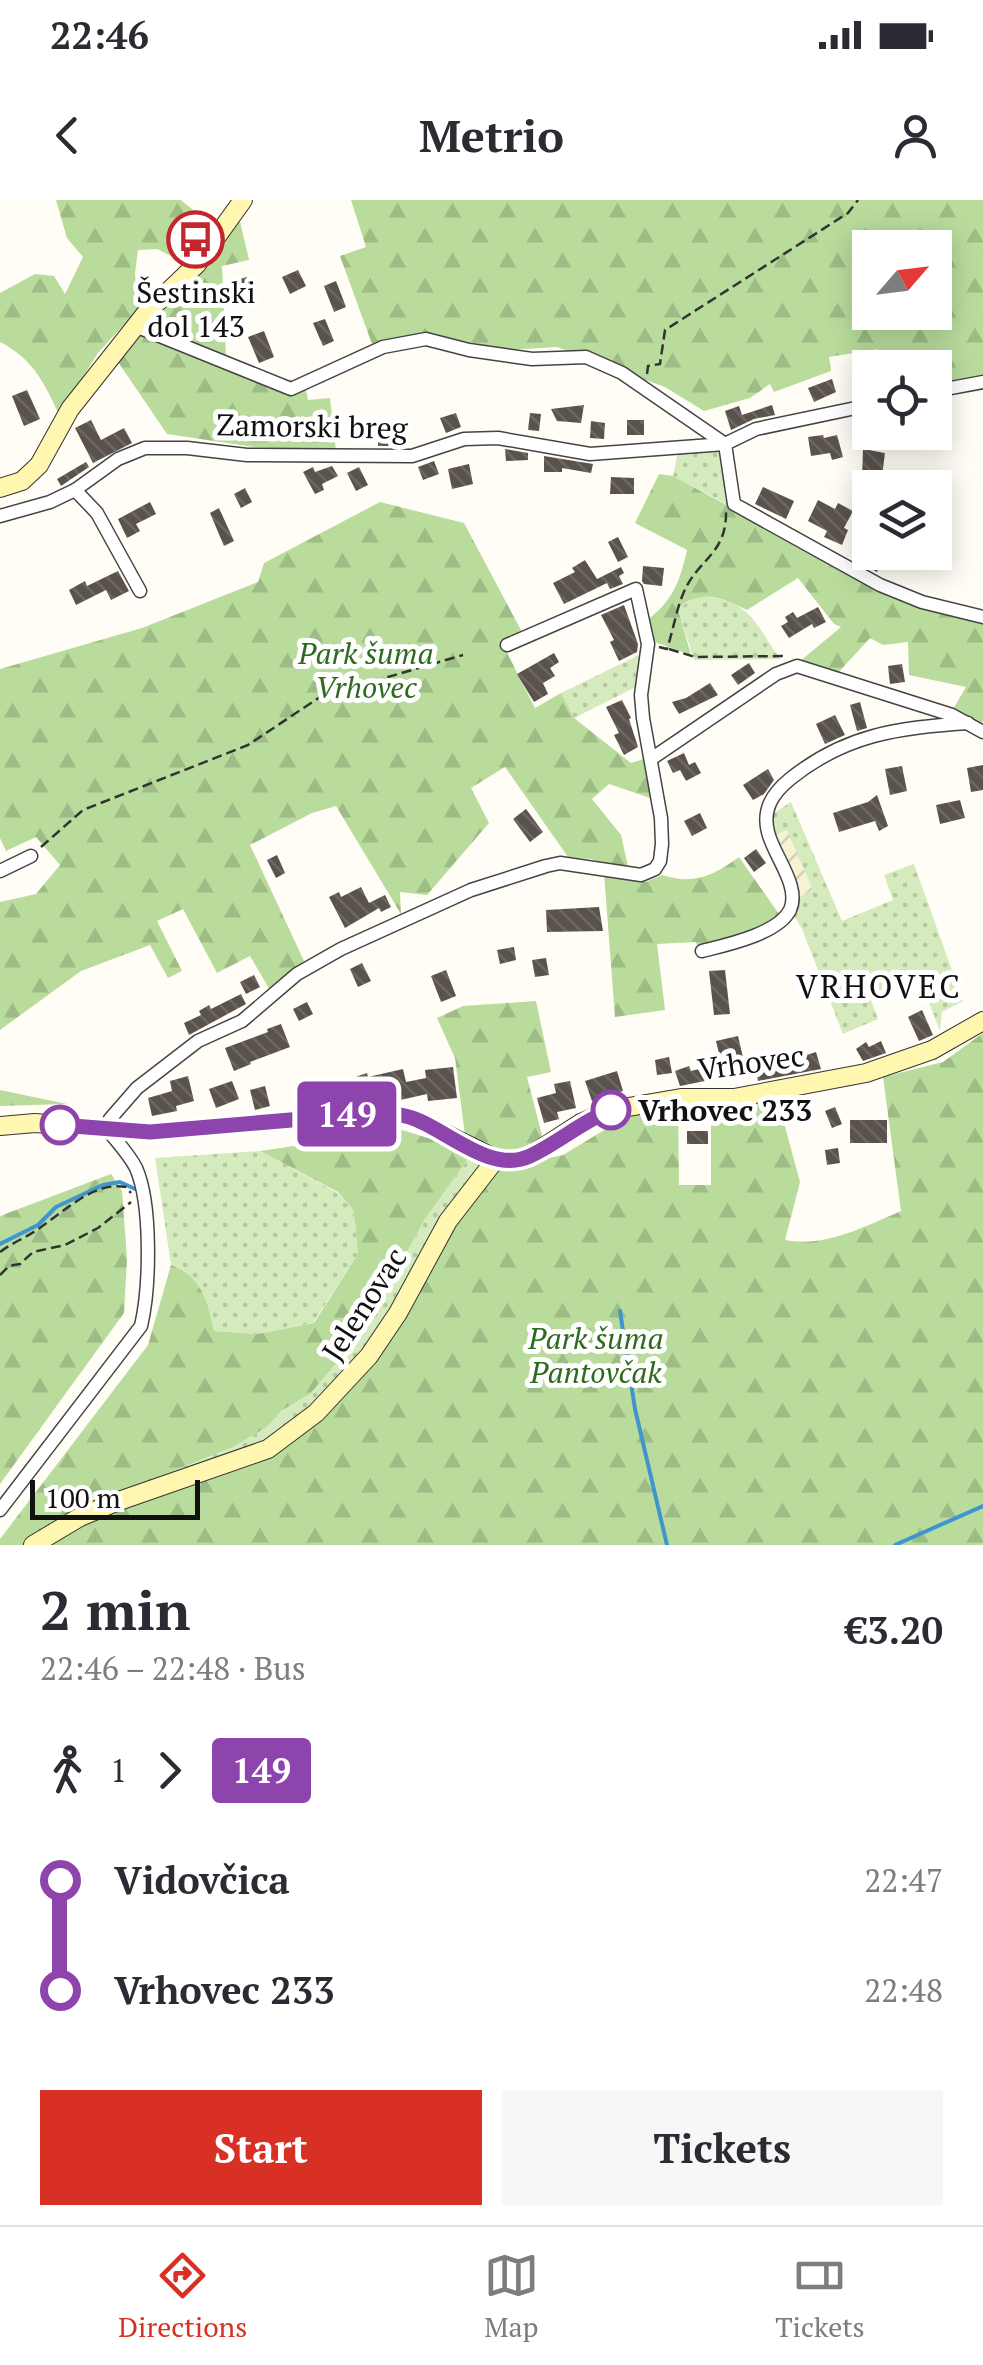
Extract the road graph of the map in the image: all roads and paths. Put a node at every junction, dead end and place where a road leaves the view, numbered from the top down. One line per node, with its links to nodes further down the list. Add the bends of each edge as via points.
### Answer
1 (243, 200): 3 (street, via 197,264)
2 (858, 200): 6 (path, via 848,213 665,330 660,364 648,366)
3 (135, 326): 6 (street, via 290,390 383,347 426,339 532,358 586,357); 9 (street, via 70,409 39,465 22,481)
4 (983, 382): 5 (street)
5 (952, 388)
6 (644, 389): 8 (street)
7 (852, 408): 8 (street, Zamorski breg, via 756,429)
8 (724, 444): 10 (street, Zamorski breg, via 590,454 498,438 464,439 412,456 145,448 118,458); 11 (street)
9 (0, 488)
10 (74, 490): 12 (street, Zamorski breg); 13 (street, via 97,514)
11 (734, 504): 14 (street, via 880,586); 17 (path, via 726,509 717,550 684,593)
12 (0, 516)
13 (140, 590)
14 (983, 618)
15 (648, 644): 16 (street, via 636,589); 17 (path); 22 (street, via 641,695)
16 (507, 645)
17 (668, 649): 19 (path, via 695,657 782,656)
18 (462, 654): 23 (path, via 320,698 248,745 83,810)
19 (797, 666): 20 (street); 22 (street)
20 (968, 723): 21 (street); 25 (street, via 856,740 808,764 780,788 766,820 793,895 789,913 743,940)
21 (983, 732)
22 (651, 759): 28 (street, via 662,844 655,868 642,875 546,866 471,890 341,949 297,974 242,1020 198,1041 120,1106)
23 (31, 856): 24 (street)
24 (0, 871)
25 (702, 951)
26 (983, 1021): 29 (street, Vrhovec, via 932,1050 866,1074 734,1098 636,1104 595,1116 530,1156)
27 (0, 1126): 28 (street)
28 (107, 1130): 29 (street, via 385,1112 415,1119); 32 (street, via 134,1164 146,1202 141,1326)
29 (496, 1159): 33 (street, Jelenovac, via 448,1221 369,1356 316,1413 268,1449 116,1502)
30 (0, 1252): 31 (path, via 77,1200 118,1185 135,1200 98,1228 33,1252)
31 (0, 1275)
32 (0, 1510)
33 (32, 1545)

